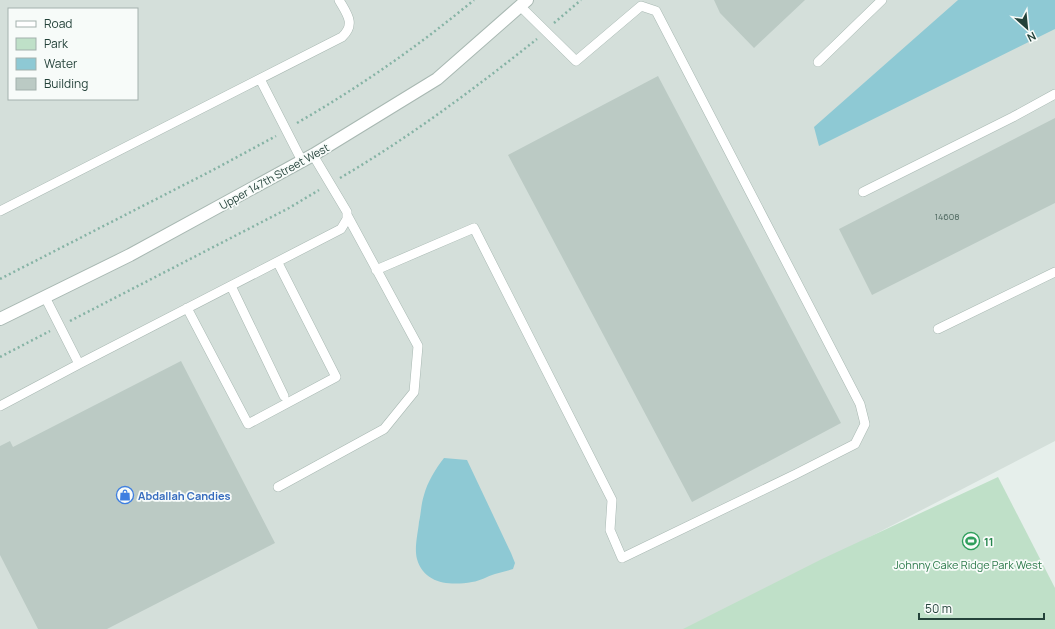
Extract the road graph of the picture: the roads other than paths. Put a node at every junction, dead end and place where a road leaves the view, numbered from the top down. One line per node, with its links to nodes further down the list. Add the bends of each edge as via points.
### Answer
1 (339, 0): 5 (lane, via 349,19 348,32)
2 (882, 0): 4 (lane)
3 (524, 3): 7 (street, Upper 147th Street West, via 437,79); 13 (lane, via 546,31 576,61 641,6 656,11 860,404 865,424 855,444 622,558 610,530 612,500 474,228)
4 (818, 62)
5 (260, 79): 8 (lane); 10 (lane)
6 (1055, 94): 9 (lane)
7 (313, 155): 8 (street, Upper 147th Street West); 11 (lane)
8 (302, 161): 16 (street, Upper 147th Street West, via 130,255)
9 (863, 192)
10 (0, 211)
11 (347, 215): 12 (lane, via 341,229); 13 (lane)
12 (278, 262): 15 (lane); 17 (lane, via 336,377 248,424)
13 (376, 270): 23 (lane, via 418,346 414,392 384,429)
14 (1055, 272): 19 (lane)
15 (231, 286): 17 (lane); 21 (lane)
16 (45, 297): 18 (street, Upper 147th Street West); 20 (lane)
17 (187, 308): 20 (lane)
18 (0, 319)
19 (938, 329)
20 (79, 364): 22 (lane)
21 (284, 396)
22 (0, 406)
23 (278, 486)

